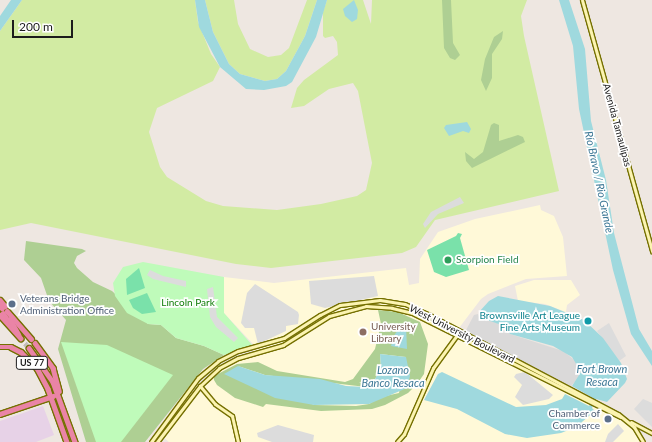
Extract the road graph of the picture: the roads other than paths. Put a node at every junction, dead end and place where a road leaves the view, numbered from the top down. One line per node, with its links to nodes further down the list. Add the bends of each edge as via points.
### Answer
1 (582, 0): 2 (main road, Avenida Tamaulipas)
2 (652, 251)
3 (0, 301): 4 (highway)
4 (3, 310): 5 (highway); 5 (highway, via 21,338); 6 (highway)
5 (12, 322): 6 (highway)
6 (19, 325): 8 (highway)
7 (458, 333): 12 (main road, West University Boulevard, via 405,304 380,300 362,301 332,308 284,338); 13 (main road, West University Boulevard, via 404,310 366,306 329,316 283,345); 21 (main road, West University Boulevard); 30 (main road, via 433,368 404,434)
8 (31, 339)
9 (35, 344): 16 (highway, via 53,368)
10 (0, 348): 17 (highway, US 77, via 11,347 29,359 44,380)
11 (29, 348): 16 (highway, US 77, via 50,376)
12 (248, 349): 13 (main road); 14 (main road, West University Boulevard, via 218,361)
13 (249, 355): 15 (main road, West University Boulevard, via 219,368)
14 (195, 383): 15 (main road); 27 (main road, West University Boulevard)
15 (200, 386): 28 (main road, West University Boulevard); 29 (main road, via 215,404 232,416)
16 (58, 394): 17 (highway); 26 (highway, US 77)
17 (51, 396): 18 (highway); 19 (highway, US 77)
18 (43, 399): 19 (highway, via 50,401); 20 (highway)
19 (56, 409): 25 (highway, US 77)
20 (0, 414)
21 (629, 422): 22 (main road, West University Boulevard); 23 (main road, West University Boulevard)
22 (644, 428): 23 (main road); 24 (main road, West University Boulevard)
23 (639, 433): 31 (main road, West University Boulevard)
24 (652, 433)
25 (68, 442)
26 (75, 442)
27 (150, 442)
28 (157, 442)
29 (238, 442)
30 (397, 442)
31 (643, 442)

